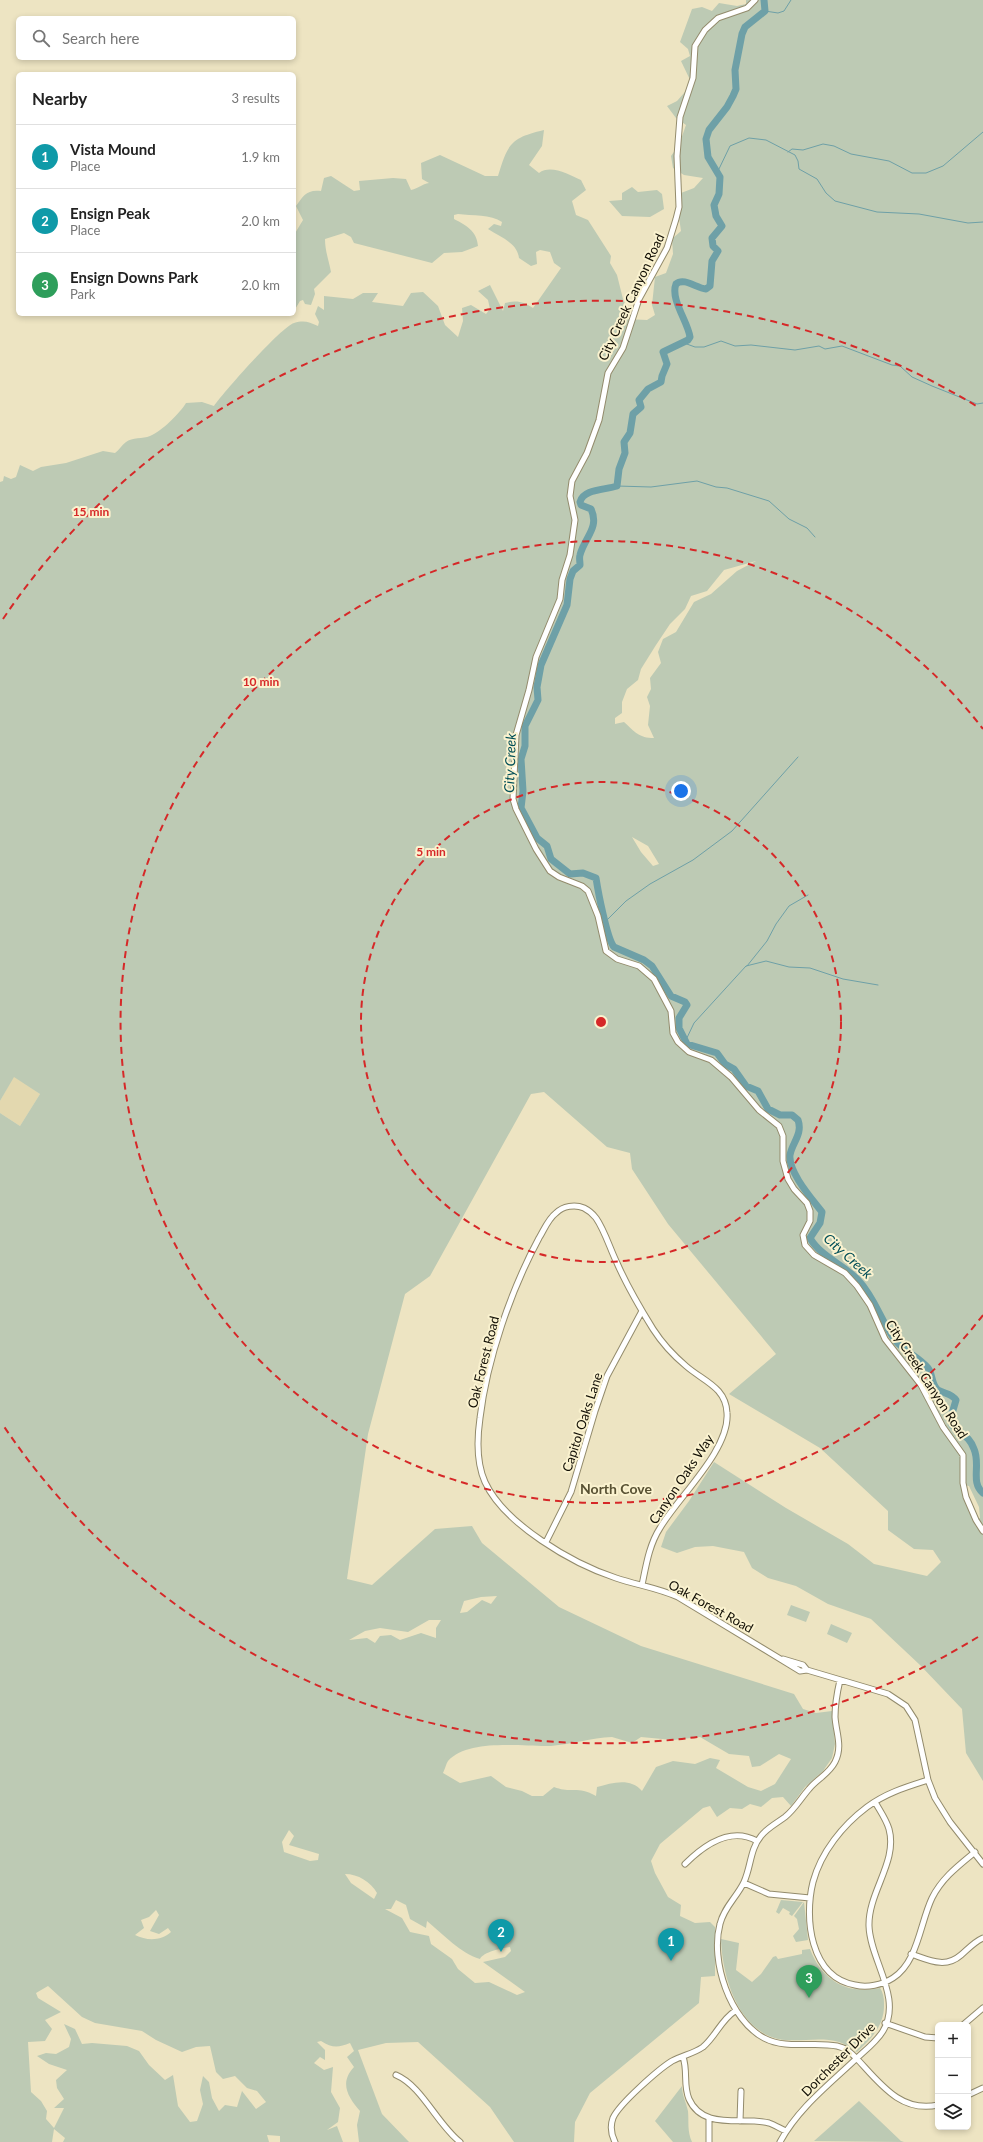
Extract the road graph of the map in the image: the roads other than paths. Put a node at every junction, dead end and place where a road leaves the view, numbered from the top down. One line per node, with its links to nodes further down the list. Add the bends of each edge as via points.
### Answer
1 (755, 0): 4 (street, City Creek Canyon Road, via 747,8 718,18 705,30 695,46 693,78 680,117 677,156 679,207 667,248 639,299 623,348 608,373 599,420 587,453 572,481 570,496 575,520 570,555 562,580 559,604 536,657 516,735 514,803 548,868 559,877 588,891 598,916 606,951 617,959 639,966 654,980 671,1011 673,1033 678,1042 686,1050 705,1057 717,1066 736,1082 759,1110 779,1126 783,1136 783,1161 788,1179 807,1203 810,1211 810,1221 803,1235 805,1245 814,1255 839,1269 854,1283 870,1305 885,1339 921,1385 943,1427 963,1454 963,1483 966,1497)
2 (572, 1206): 3 (street, Canyon Oaks Way, via 584,1208 596,1218); 5 (street, Oak Forest Road, via 558,1210 554,1214 522,1272 504,1319 480,1418 478,1451 486,1483 507,1514)
3 (642, 1312): 5 (street, Capitol Oaks Lane, via 607,1376 571,1492); 6 (street, Canyon Oaks Way, via 671,1352 692,1371 716,1387 724,1398 728,1413 722,1438 658,1532 650,1550)
4 (983, 1531)
5 (546, 1542): 6 (street, Oak Forest Road, via 595,1570)
6 (642, 1585): 7 (street, Oak Forest Road, via 678,1598 800,1671 807,1670)
7 (840, 1680): 8 (street, Oak Forest Road, via 888,1694 906,1706 917,1726); 10 (street, via 835,1711 840,1745 834,1763 794,1808 764,1832)
8 (928, 1780): 9 (street, via 896,1791); 11 (street, Oak Forest Road, via 945,1815)
9 (875, 1802): 15 (street, via 847,1825 829,1848 816,1873); 18 (street, Dorchester Drive, via 888,1825 891,1842 869,1920 871,1940)
10 (757, 1841): 12 (street, via 741,1835 720,1840 702,1848); 14 (street)
11 (975, 1852): 13 (street, Oak Forest Road); 17 (street, via 954,1869 935,1892)
12 (685, 1864)
13 (983, 1864)
14 (744, 1882): 15 (street, via 769,1894); 20 (street, via 724,1911 717,1938 719,1964)
15 (810, 1898): 18 (street, via 811,1929 815,1949 832,1975 841,1981 862,1986)
16 (983, 1938): 17 (street, via 947,1963 933,1962)
17 (911, 1954): 18 (street, via 903,1970)
18 (884, 1982): 22 (street, Dorchester Drive, via 889,2006)
19 (983, 2008): 21 (street)
20 (736, 2011): 24 (street, via 725,2019 707,2043); 25 (street, via 751,2030 769,2041 795,2045 838,2046 850,2051)
21 (967, 2022)
22 (885, 2023): 23 (street, via 925,2037); 25 (street, Dorchester Drive, via 880,2036)
23 (935, 2038)
24 (683, 2057): 31 (street, via 689,2100 699,2112); 35 (street, via 672,2061 655,2074 617,2112 612,2126)
25 (857, 2059): 30 (street, via 884,2088 899,2099 914,2106); 33 (street, Dorchester Drive, via 798,2115)
26 (396, 2075): 34 (street, via 409,2083)
27 (983, 2088): 29 (street)
28 (742, 2091): 32 (street)
29 (970, 2094)
30 (935, 2105)
31 (709, 2118): 32 (street); 36 (street)
32 (740, 2121): 33 (street, via 770,2123)
33 (786, 2132): 37 (street, Dorchester Drive)
34 (460, 2142)
35 (615, 2142)
36 (709, 2142)
37 (780, 2142)

